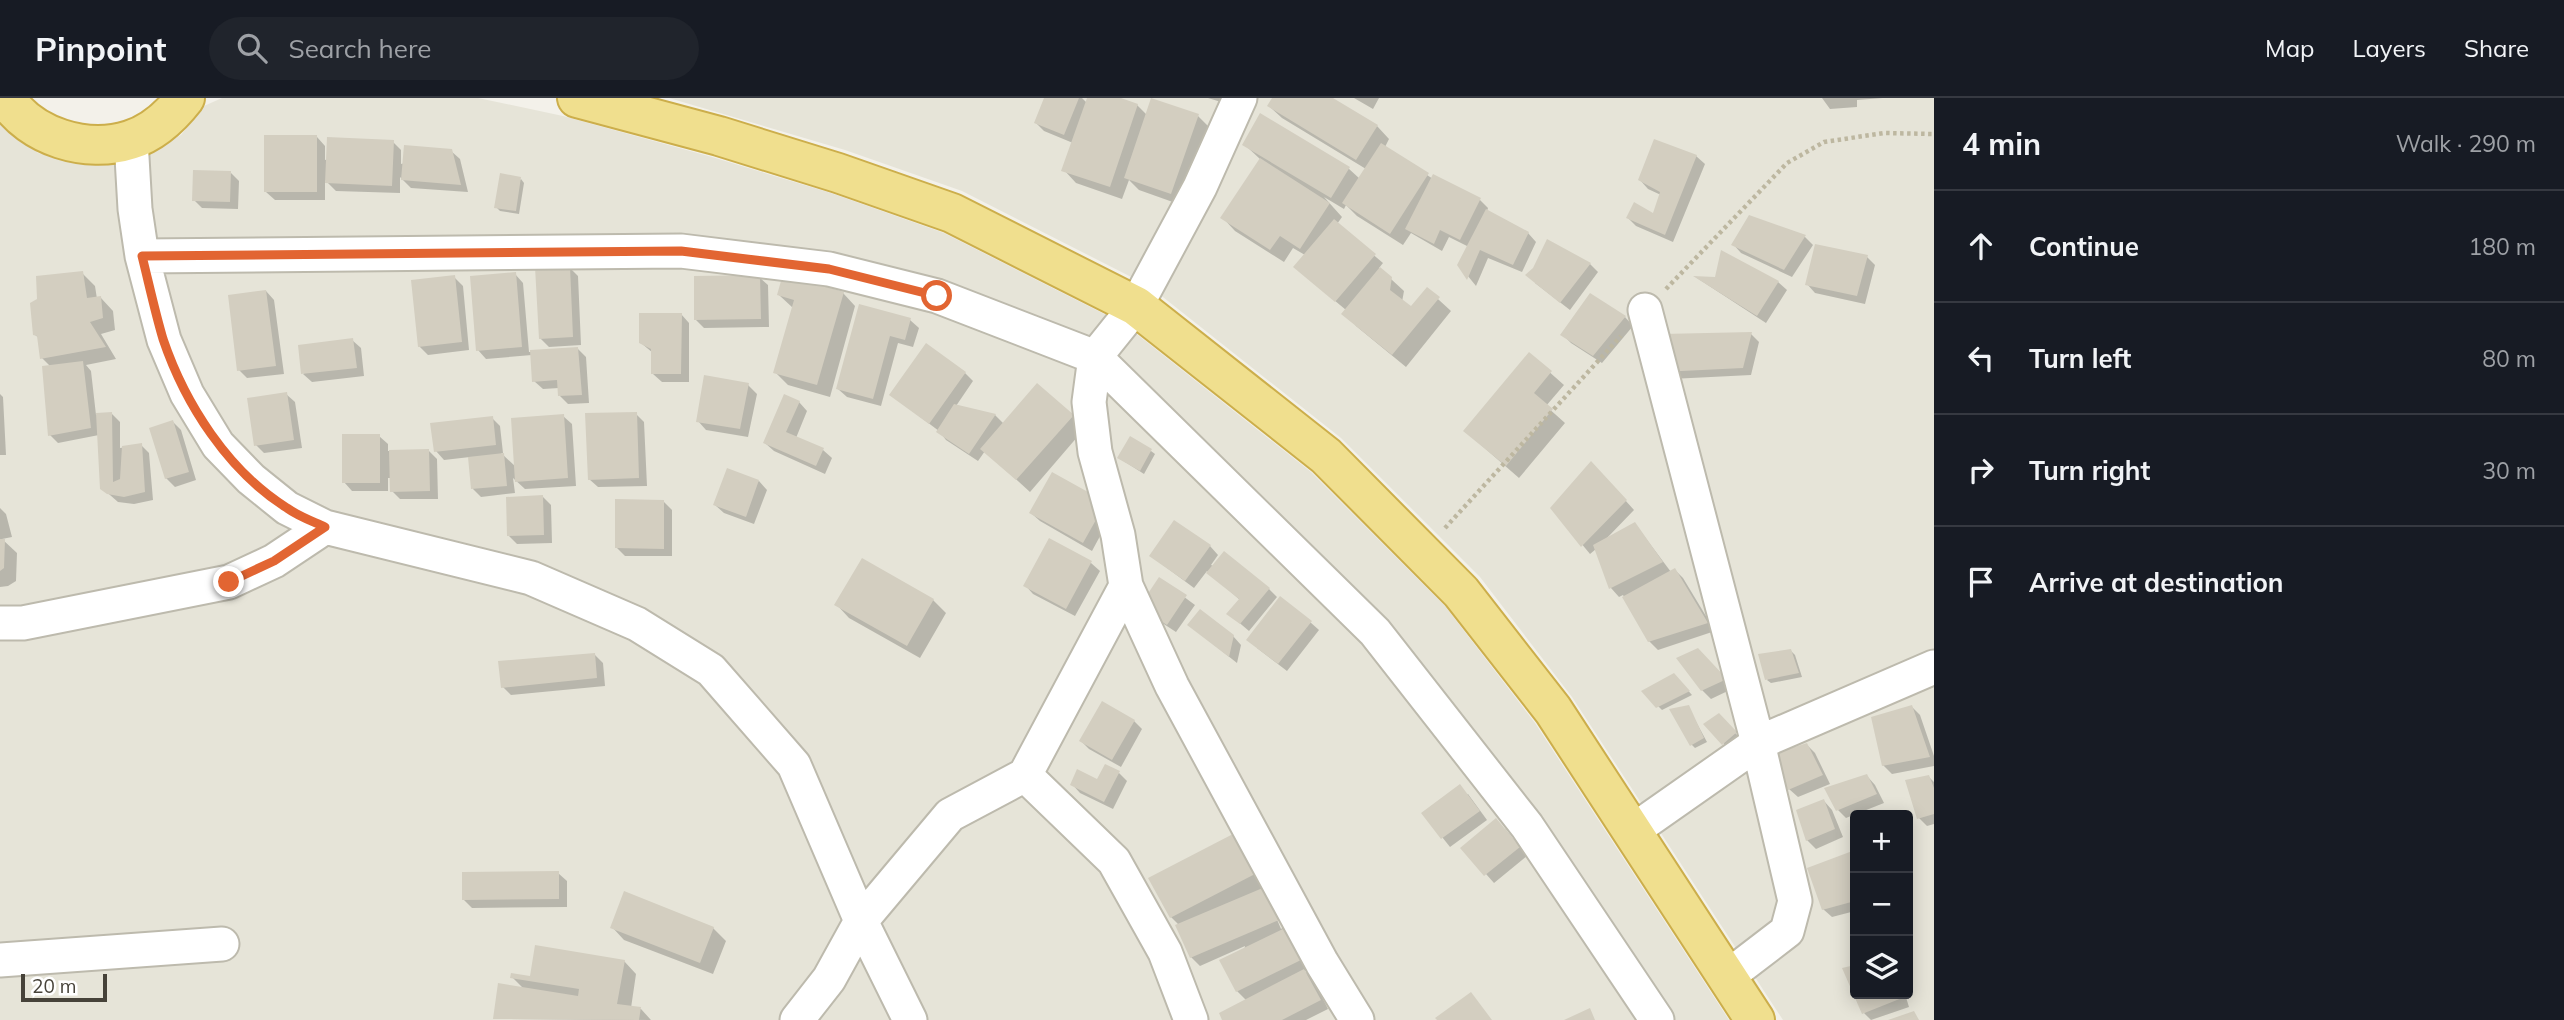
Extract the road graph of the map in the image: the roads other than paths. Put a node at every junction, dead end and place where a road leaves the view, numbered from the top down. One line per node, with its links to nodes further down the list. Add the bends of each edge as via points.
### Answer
1 (6, 98): 5 (highway, via 12,109 47,134 88,145)
2 (186, 98): 5 (highway, via 169,119)
3 (577, 98): 7 (highway, via 745,144 952,213)
4 (1240, 98): 7 (street, via 1200,187)
5 (131, 140): 6 (street)
6 (142, 256): 9 (street, via 681,251 829,269 923,292); 10 (street, via 164,340 187,394 218,445 287,509)
7 (1136, 306): 9 (street); 16 (highway, via 1326,456 1461,592 1553,710)
8 (1645, 310): 14 (street)
9 (1095, 357): 11 (street, via 1089,402 1095,452 1118,535); 25 (street, via 1375,632 1527,826)
10 (325, 527): 12 (street, via 274,561 229,582); 17 (street, via 531,578 637,624 712,670 794,765)
11 (1126, 586): 15 (street); 24 (street, via 1227,790)
12 (0, 624)
13 (1934, 667): 14 (street)
14 (1758, 743): 16 (street); 20 (street, via 1795,901 1787,931)
15 (1026, 775): 17 (street, via 950,815); 23 (street, via 1114,861 1165,952)
16 (1631, 832): 20 (highway)
17 (861, 921): 21 (street, via 829,979); 22 (street)
18 (222, 944): 19 (street)
19 (0, 960)
20 (1727, 977): 26 (highway)
21 (797, 1020)
22 (910, 1020)
23 (1191, 1020)
24 (1357, 1020)
25 (1657, 1020)
26 (1755, 1020)

